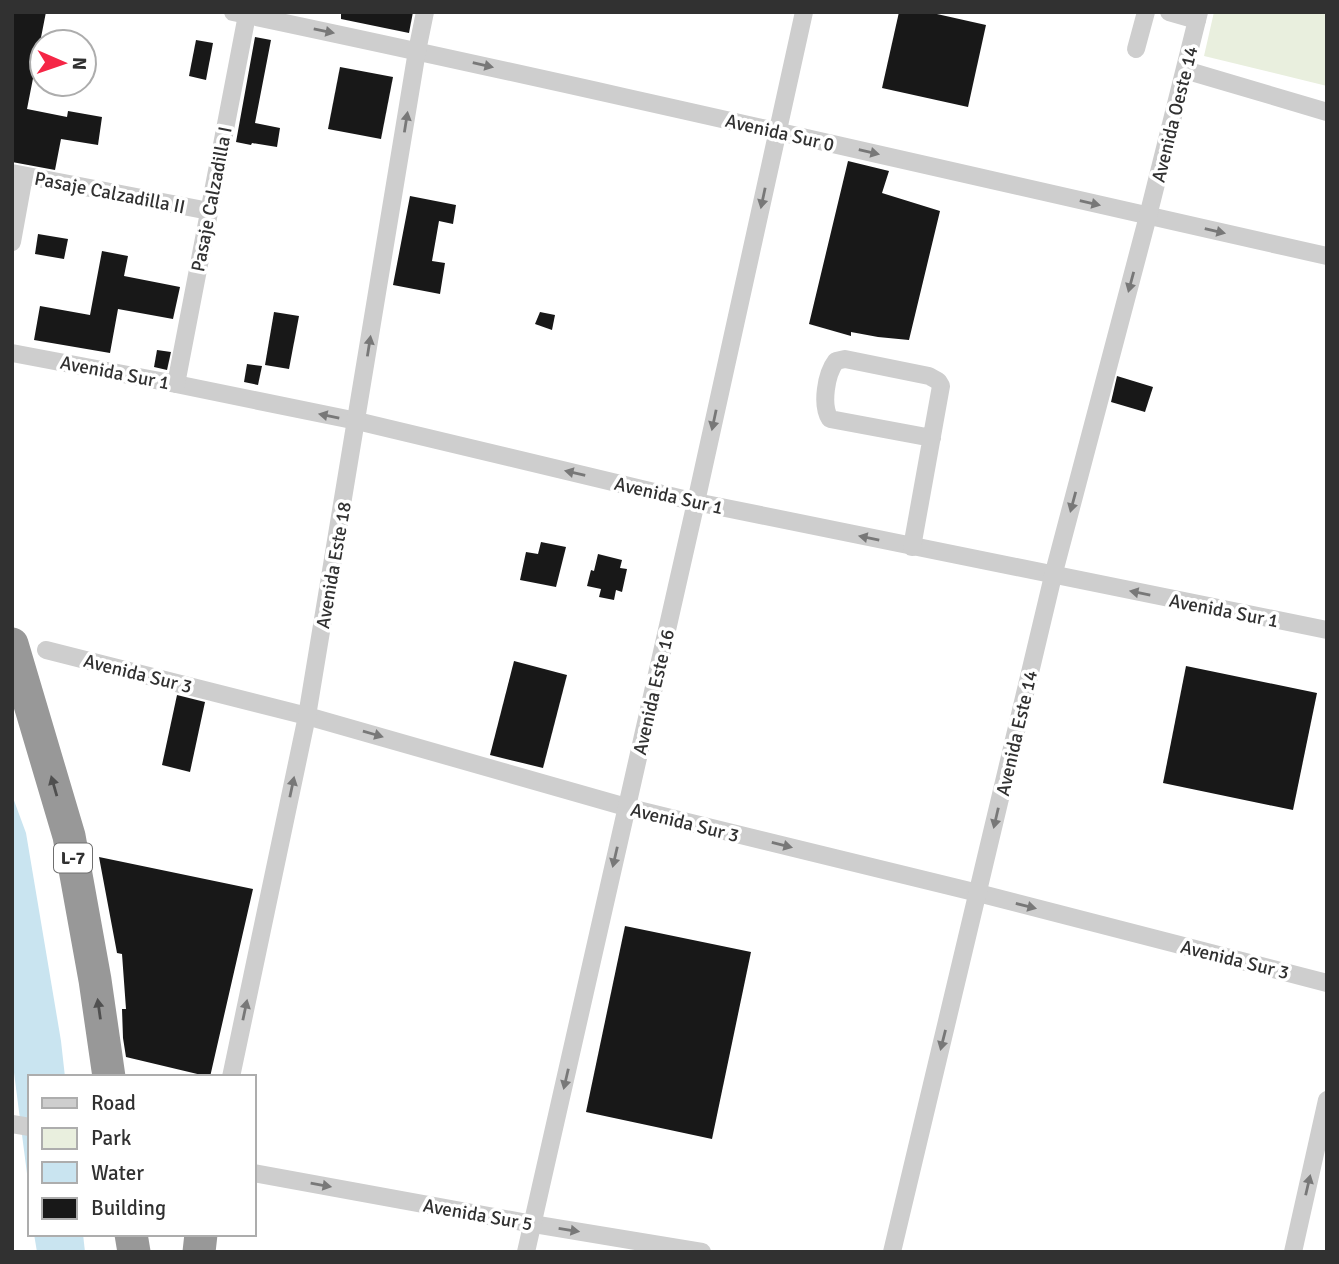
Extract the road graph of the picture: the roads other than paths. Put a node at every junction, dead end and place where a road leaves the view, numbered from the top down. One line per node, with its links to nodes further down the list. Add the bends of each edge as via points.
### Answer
1 (425, 12): 8 (street, Avenida Este 18)
2 (804, 12): 11 (street, Avenida Este 16)
3 (1146, 12): 7 (street)
4 (1169, 12): 6 (street)
5 (240, 14): 8 (street, Avenida Sur 0, one-way to 8); 13 (street, Pasaje Calzadilla I)
6 (1198, 16): 9 (street, Avenida Oeste 14)
7 (1136, 49)
8 (417, 51): 11 (street, Avenida Sur 0, one-way to 11); 19 (street, Avenida Este 18, one-way to 8)
9 (1185, 71): 10 (street); 14 (street, Avenida Oeste 14)
10 (1327, 112)
11 (778, 131): 14 (street, Avenida Sur 0, one-way to 14); 21 (street, Avenida Este 16, one-way to 21)
12 (18, 175): 13 (street, Pasaje Calzadilla II); 15 (street)
13 (209, 211): 18 (street, Pasaje Calzadilla I)
14 (1148, 216): 16 (street, Avenida Sur 0, one-way to 16); 23 (street, Avenida Este 14, one-way to 23)
15 (12, 242)
16 (1327, 256)
17 (12, 352): 18 (street, Avenida Sur 1)
18 (176, 384): 19 (street, Avenida Sur 1, one-way to 18)
19 (357, 421): 21 (street, Avenida Sur 1, one-way to 19); 27 (street, Avenida Este 18)
20 (932, 438): 20 (street, via 941,386 937,380 836,360 827,387 825,411 830,419); 22 (street)
21 (696, 502): 22 (street, Avenida Sur 1, one-way to 21); 28 (street, Avenida Este 16)
22 (912, 547): 23 (street, Avenida Sur 1)
23 (1054, 576): 24 (street, Avenida Sur 1, one-way to 23); 29 (street, Avenida Este 14, one-way to 29)
24 (1327, 630)
25 (12, 644): 31 (highway, L-7, one-way to 25, via 69,836)
26 (46, 650): 27 (street, Avenida Sur 3)
27 (307, 716): 28 (street, Avenida Sur 3, one-way to 28); 32 (street, Avenida Este 18, one-way to 27)
28 (626, 807): 29 (street, Avenida Sur 3, one-way to 29); 35 (street, Avenida Este 16, one-way to 35)
29 (978, 893): 30 (street, Avenida Sur 3, one-way to 30); 38 (street, Avenida Este 14, one-way to 38)
30 (1327, 983)
31 (109, 1075)
32 (230, 1075)
33 (1327, 1100): 39 (street, one-way to 33)
34 (256, 1172): 35 (street, Avenida Sur 5, one-way to 35)
35 (533, 1224): 36 (street, Avenida Este 16); 37 (street, Avenida Sur 5, one-way to 37)
36 (526, 1252)
37 (702, 1252)
38 (892, 1252)
39 (1293, 1252)

